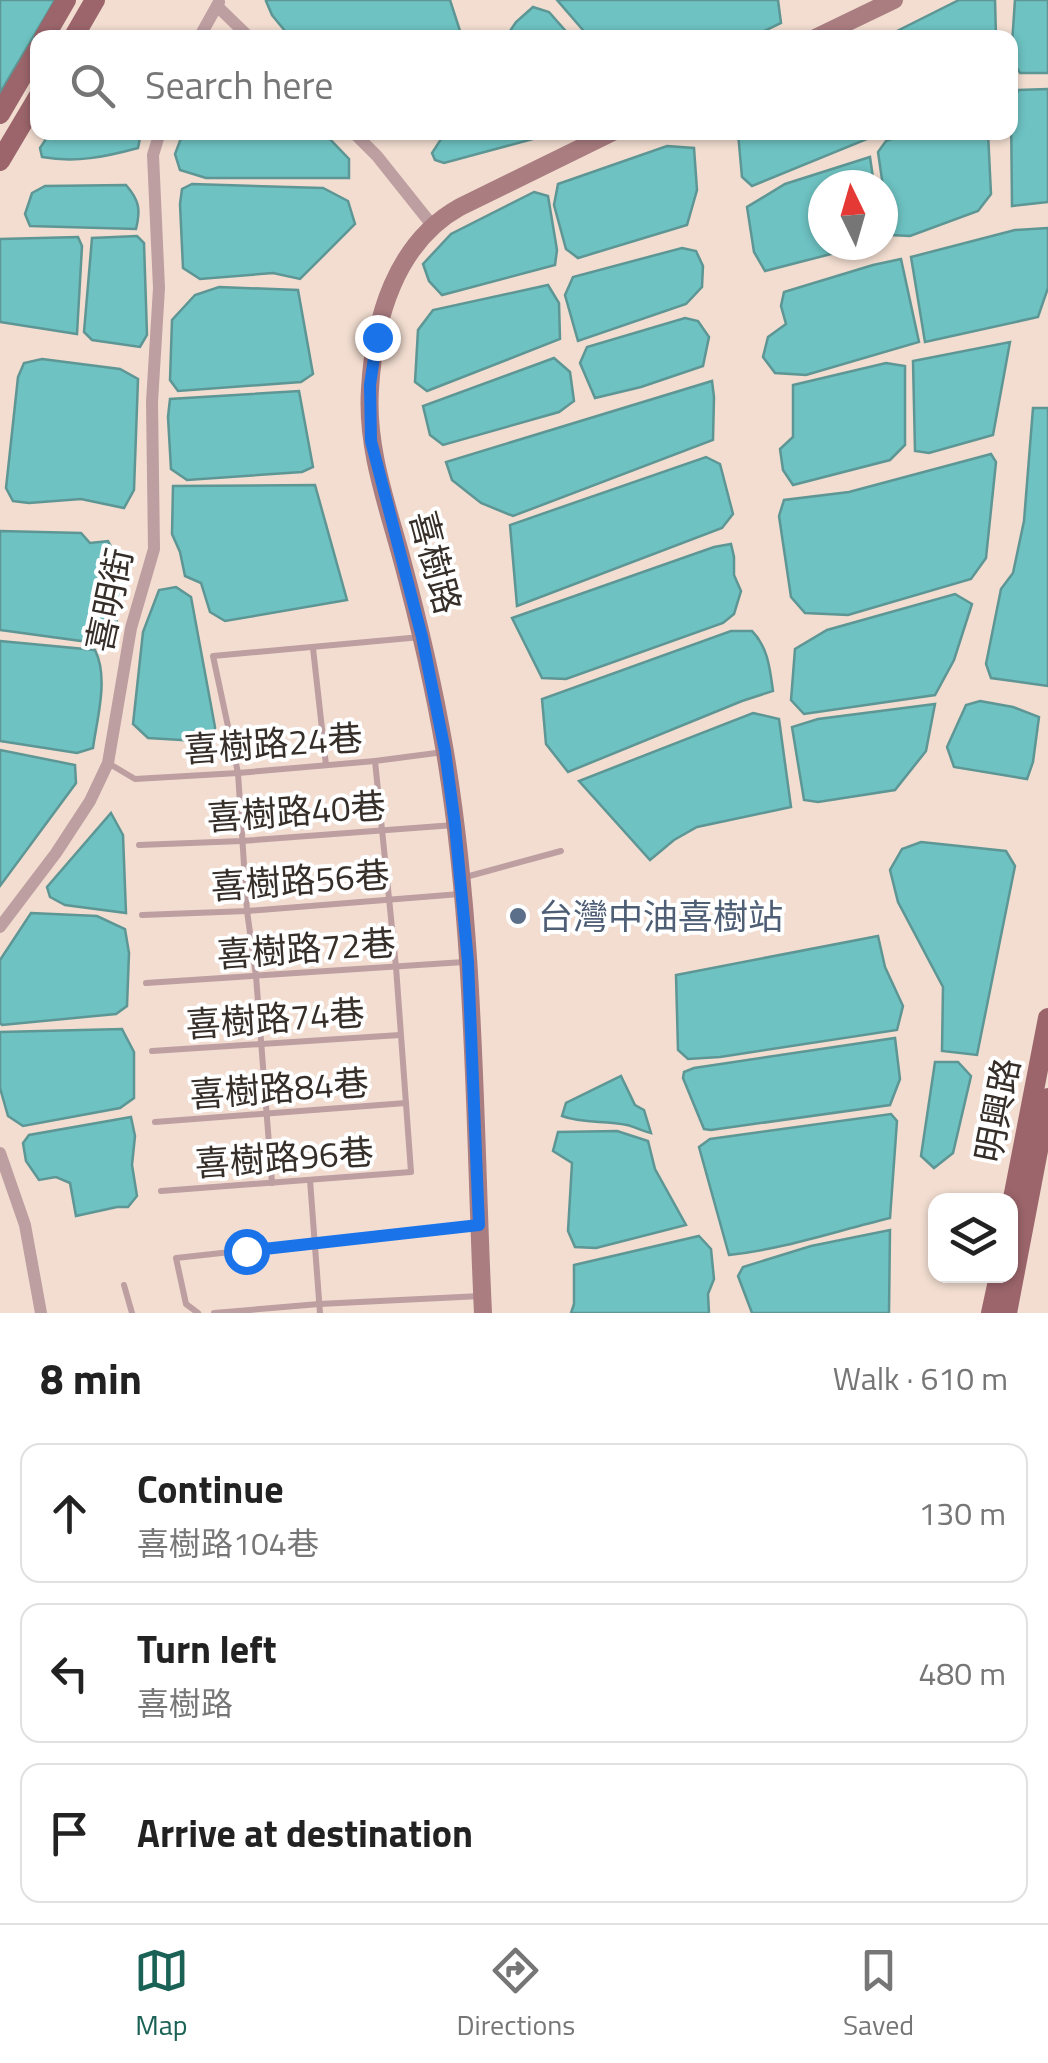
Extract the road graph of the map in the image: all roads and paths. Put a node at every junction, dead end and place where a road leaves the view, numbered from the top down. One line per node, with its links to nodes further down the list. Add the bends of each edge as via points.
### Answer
1 (66, 0): 4 (main road); 5 (main road)
2 (894, 0): 9 (street)
3 (218, 3): 7 (street); 8 (street)
4 (91, 6): 6 (main road)
5 (49, 30)
6 (78, 30)
7 (203, 30)
8 (243, 30)
9 (832, 30)
10 (30, 63): 12 (main road)
11 (30, 110): 16 (main road)
12 (0, 114)
13 (158, 140): 22 (street, 喜明街, via 154,549 131,628)
14 (361, 140): 17 (street)
15 (598, 140): 17 (street, 喜樹路)
16 (0, 161)
17 (432, 225): 18 (street, 喜樹路, via 399,271 380,315 370,397 374,457)
18 (422, 637): 19 (lane); 20 (street, 喜樹路)
19 (313, 648): 23 (lane); 24 (lane, via 214,656)
20 (445, 751): 21 (lane, 喜樹路24巷); 25 (street, 喜樹路)
21 (375, 761): 23 (lane, 喜樹路24巷); 26 (lane)
22 (108, 763): 24 (lane, 喜樹路24巷, via 134,778); 34 (street, 喜明街, via 90,801)
23 (326, 765): 24 (lane, 喜樹路24巷)
24 (238, 773): 27 (lane)
25 (455, 825): 26 (lane, 喜樹路40巷); 30 (street, 喜樹路)
26 (382, 831): 27 (lane, 喜樹路40巷); 31 (lane)
27 (242, 841): 28 (lane, 喜樹路40巷); 32 (lane)
28 (140, 845)
29 (561, 851): 30 (lane, 喜樹路56巷)
30 (461, 886): 31 (lane, 喜樹路56巷); 35 (street, 喜樹路)
31 (388, 898): 32 (lane, 喜樹路56巷); 36 (lane)
32 (247, 911): 33 (lane, 喜樹路56巷); 37 (lane)
33 (142, 915)
34 (0, 927)
35 (468, 962): 36 (lane, 喜樹路72巷); 52 (street, 喜樹路)
36 (396, 966): 37 (lane, 喜樹路72巷); 40 (lane)
37 (256, 976): 38 (lane, 喜樹路72巷); 41 (lane)
38 (146, 983)
39 (1048, 1018): 51 (main road, 明興路)
40 (401, 1035): 41 (lane, 喜樹路74巷); 44 (lane)
41 (261, 1044): 42 (lane, 喜樹路74巷); 45 (lane)
42 (152, 1051)
43 (1048, 1098): 63 (main road, 明興路)
44 (406, 1103): 45 (lane, 喜樹路84巷); 48 (lane, 喜樹路96巷, via 411,1172)
45 (266, 1114): 46 (lane, 喜樹路84巷); 49 (lane)
46 (155, 1122)
47 (0, 1153): 58 (street, via 25,1225)
48 (310, 1180): 49 (lane, 喜樹路96巷); 53 (lane)
49 (272, 1182): 50 (lane, 喜樹路96巷)
50 (161, 1191)
51 (1014, 1193)
52 (479, 1225): 53 (lane); 56 (street, 喜樹路)
53 (316, 1244): 57 (lane); 60 (lane, via 176,1258 186,1304)
54 (998, 1283): 62 (main road)
55 (124, 1285): 59 (lane)
56 (483, 1304): 57 (lane)
57 (320, 1309): 61 (lane)
58 (41, 1313)
59 (132, 1313)
60 (198, 1313)
61 (214, 1313)
62 (992, 1313)
63 (1007, 1313)

